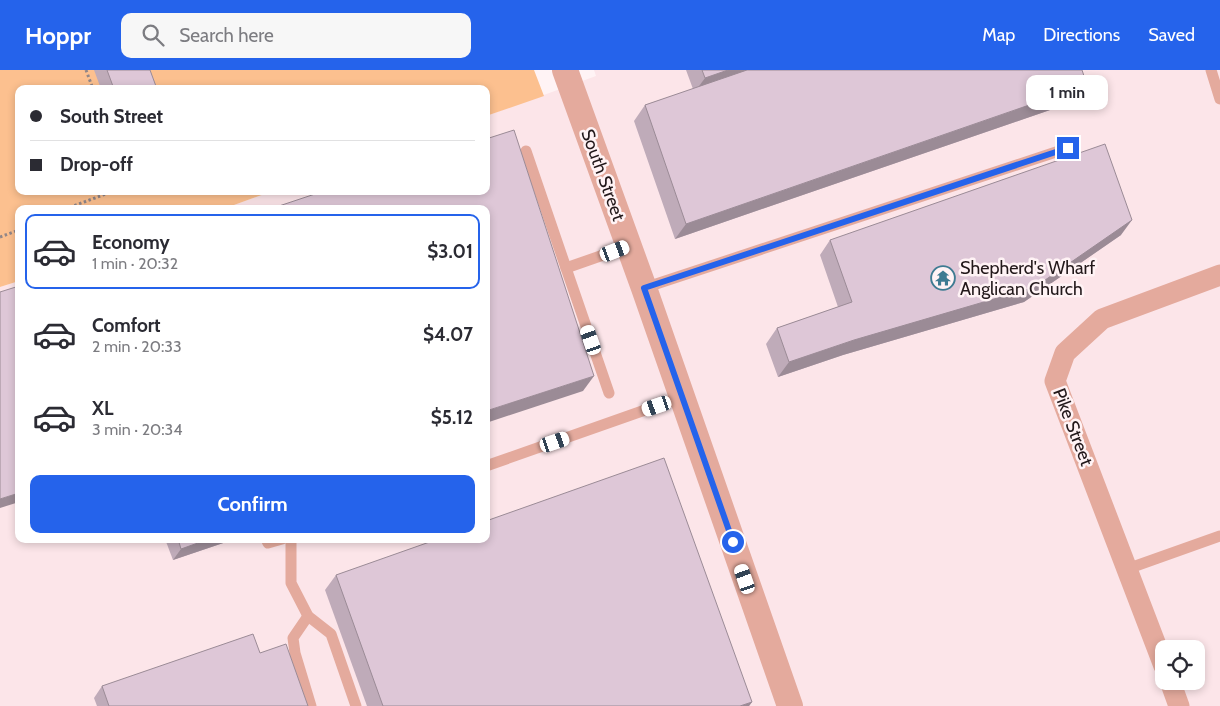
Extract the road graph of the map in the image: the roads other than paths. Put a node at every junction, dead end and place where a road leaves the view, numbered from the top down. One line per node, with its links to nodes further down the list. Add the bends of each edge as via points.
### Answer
1 (565, 70): 6 (street, South Street)
2 (1211, 70): 3 (lane)
3 (1220, 99)
4 (1068, 148): 9 (lane)
5 (526, 151): 7 (lane)
6 (629, 246): 7 (lane); 9 (street, South Street)
7 (566, 268): 10 (lane)
8 (1220, 276): 15 (street, Pike Street, via 1102,318 1065,352 1055,381)
9 (644, 288): 11 (street, South Street)
10 (609, 393)
11 (682, 397): 12 (lane); 21 (street, South Street)
12 (490, 465)
13 (1220, 536): 15 (lane)
14 (291, 543): 16 (lane, via 292,583)
15 (1127, 569): 17 (street, Pike Street)
16 (308, 616): 19 (lane, via 293,638); 20 (lane, via 331,634)
17 (1155, 642)
18 (1173, 690): 22 (street)
19 (311, 706)
20 (356, 706)
21 (790, 706)
22 (1179, 706)

